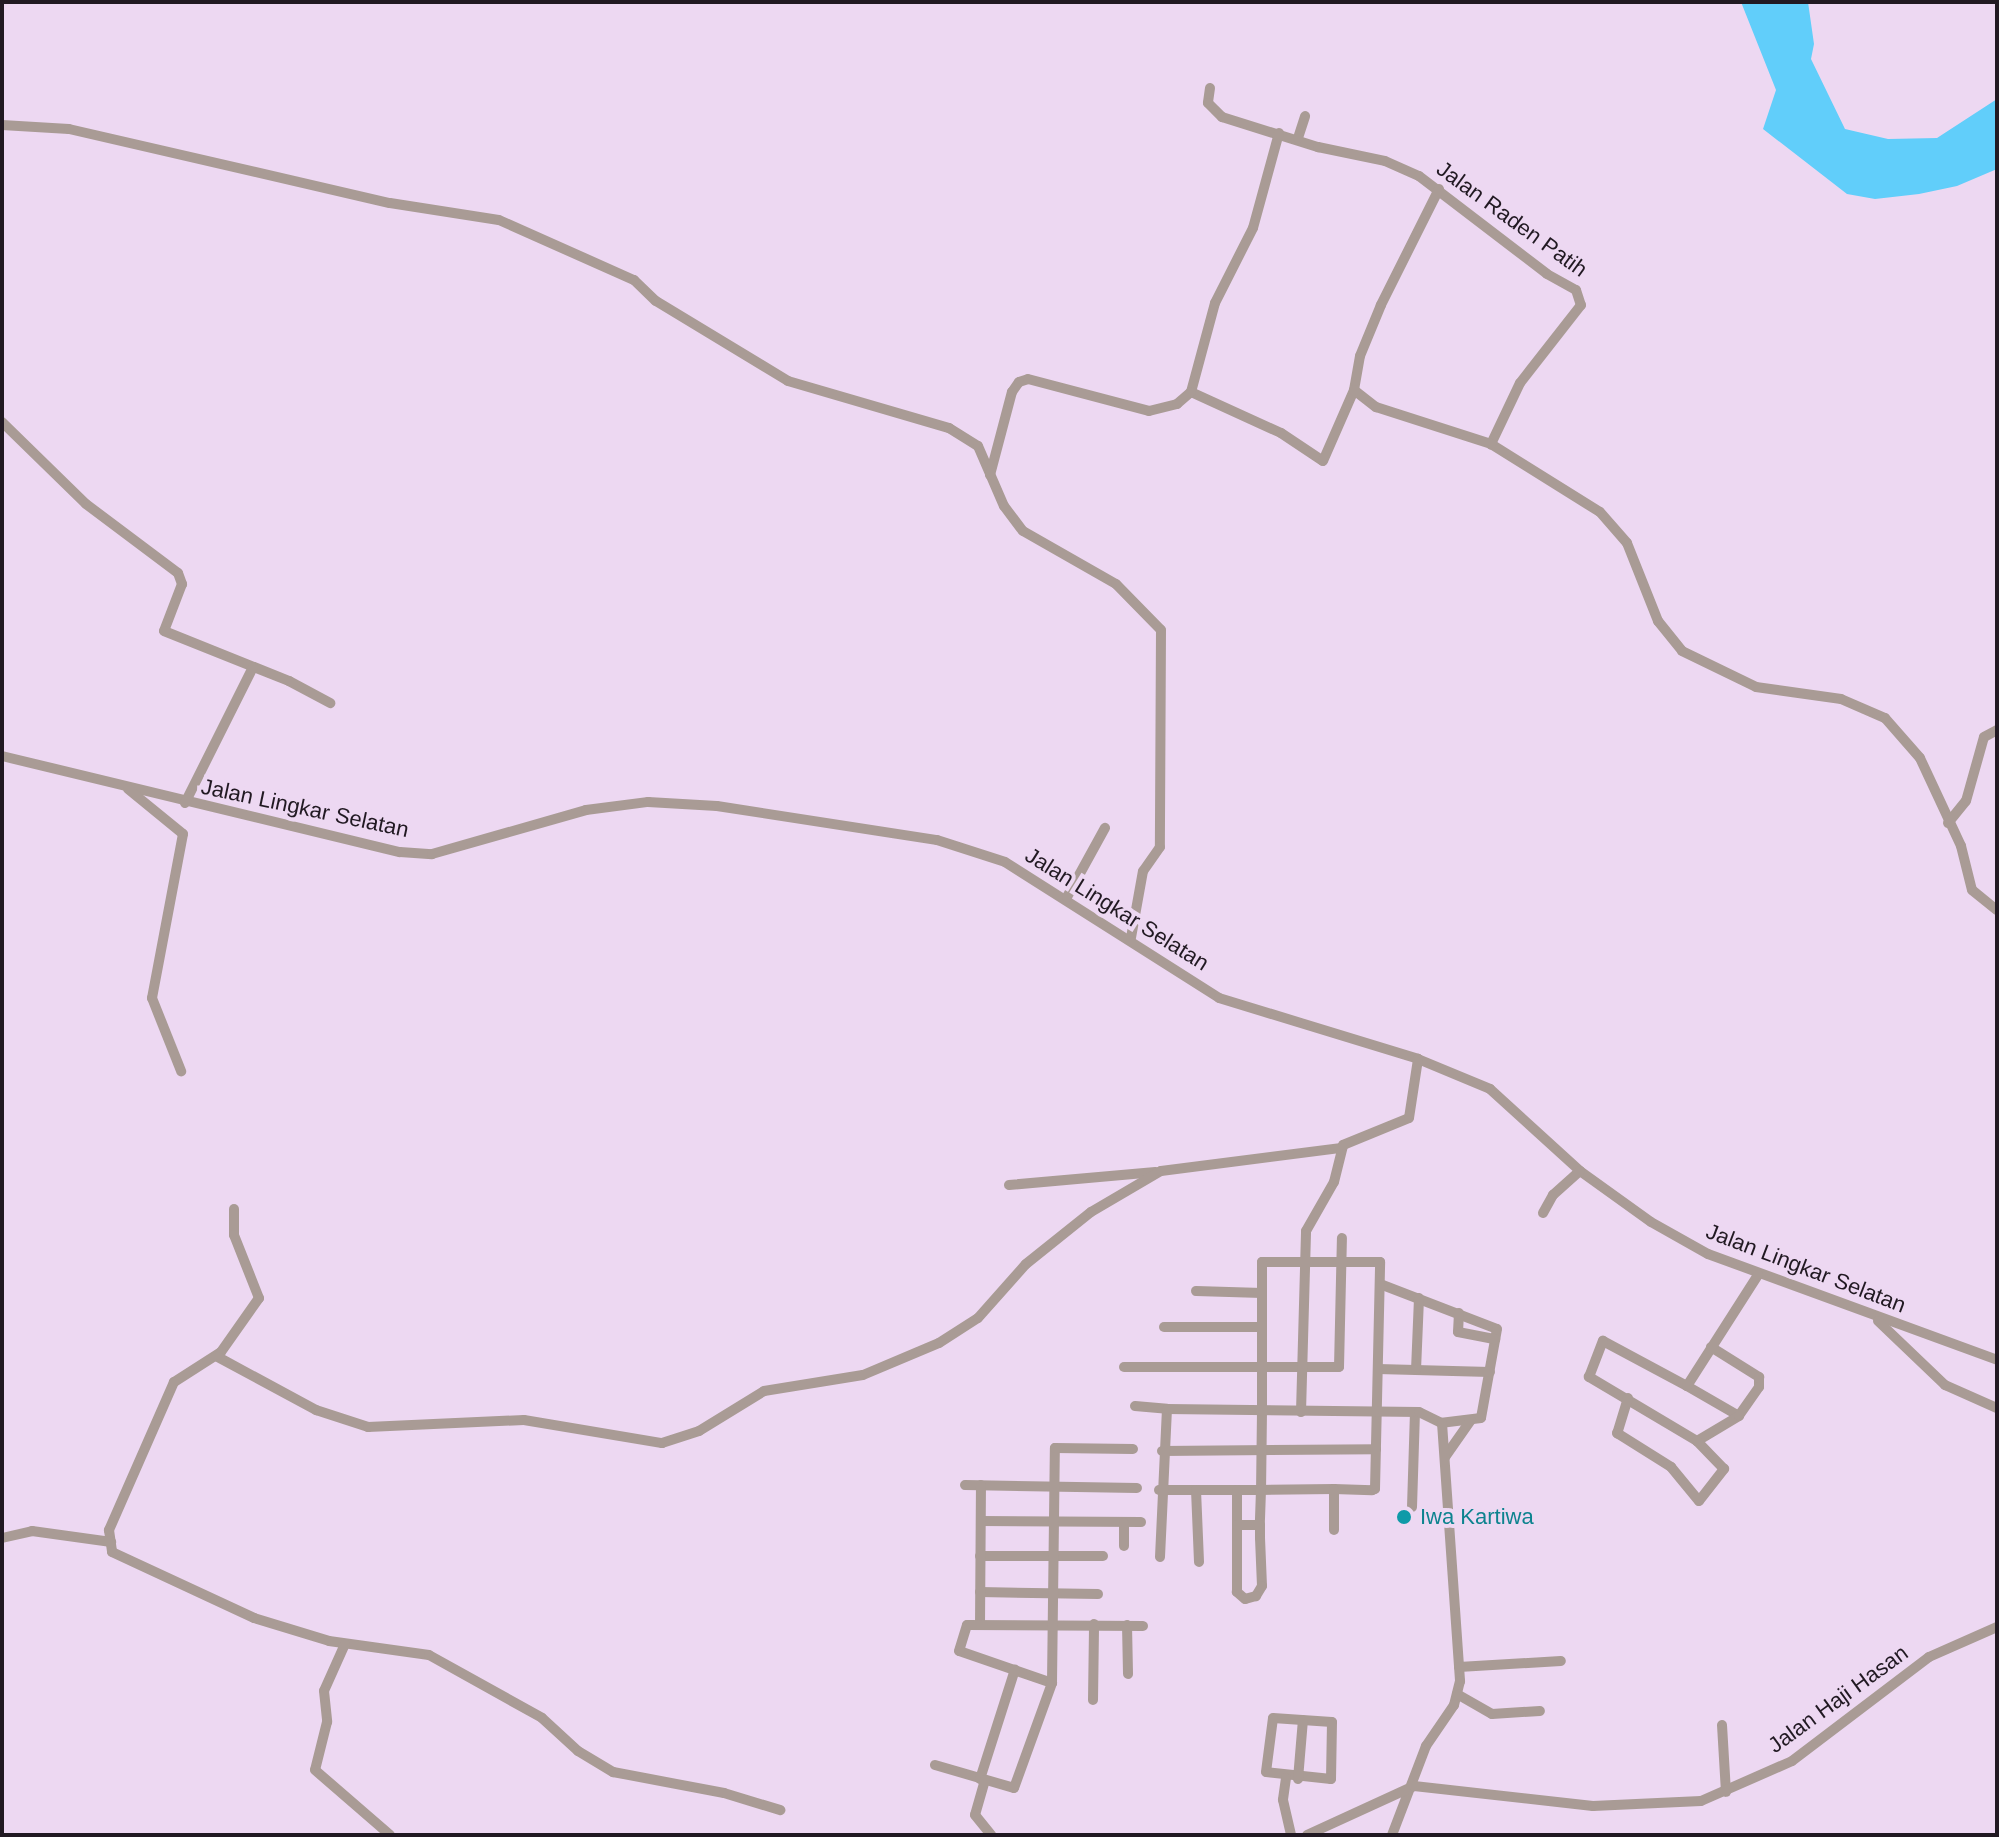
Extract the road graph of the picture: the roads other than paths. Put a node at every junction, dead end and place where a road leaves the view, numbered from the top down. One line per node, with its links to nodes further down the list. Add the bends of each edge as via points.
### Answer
1 (1210, 88): 4 (street, Jalan Raden Patih, via 1208,103 1222,117)
2 (1305, 116): 5 (street)
3 (2, 125): 11 (street, via 83,131 390,203 499,220 634,280 656,301 788,381 949,428 978,446)
4 (1279, 133): 5 (street, Jalan Raden Patih); 8 (street, via 1253,228 1215,303)
5 (1298, 138): 6 (street, Jalan Raden Patih, via 1385,161)
6 (1439, 189): 7 (street, via 1381,305 1360,356); 10 (street, Jalan Raden Patih, via 1583,299 1520,383)
7 (1354, 390): 8 (street, via 1323,461 1281,433); 10 (street, via 1376,407)
8 (1191, 392): 11 (street, via 1177,404 1149,411 1028,379 1019,382)
9 (2, 422): 12 (street, via 86,504 178,573 182,584 164,631)
10 (1491, 444): 18 (street, via 1600,512 1627,543 1658,621 1682,651 1756,687 1841,699 1885,718 1920,758)
11 (990, 475): 22 (street, via 1023,531 1116,584 1161,630 1160,847 1143,871)
12 (253, 667): 13 (street); 17 (street)
13 (330, 703)
14 (1997, 730): 18 (street, via 1984,737 1966,801)
15 (2, 756): 16 (street, Jalan Lingkar Selatan)
16 (121, 784): 17 (street, Jalan Lingkar Selatan); 24 (street, via 183,834 152,998)
17 (185, 803): 20 (street, Jalan Lingkar Selatan, via 353,843 432,854 586,810 648,802 717,806 915,834 1005,862)
18 (1948, 823): 21 (street, via 1961,846 1972,890)
19 (1105, 828): 20 (street)
20 (1067, 897): 22 (street, Jalan Lingkar Selatan)
21 (1997, 910)
22 (1131, 938): 23 (street, Jalan Lingkar Selatan, via 1219,998)
23 (1418, 1059): 25 (street, via 1409,1118); 27 (street, Jalan Lingkar Selatan, via 1490,1089)
24 (181, 1071)
25 (1340, 1148): 26 (street); 32 (street, via 1334,1182 1306,1231)
26 (1161, 1171): 28 (street); 45 (street, via 1091,1212 1026,1264 978,1318 939,1343 863,1375 764,1391 699,1431 662,1443 524,1420 368,1427 316,1410)
27 (1580, 1171): 30 (street, via 1553,1195); 34 (street, Jalan Lingkar Selatan, via 1651,1222)
28 (1009, 1185)
29 (234, 1209): 45 (street, via 234,1235 259,1298)
30 (1543, 1213)
31 (1342, 1238): 33 (street)
32 (1305, 1261): 33 (street); 37 (street, via 1262,1262); 49 (street)
33 (1341, 1263): 35 (street, via 1380,1262); 49 (street, via 1339,1366)
34 (1758, 1275): 40 (street, Jalan Lingkar Selatan); 44 (street)
35 (1380, 1284): 38 (street); 50 (street)
36 (1196, 1291): 37 (street)
37 (1262, 1293): 42 (street)
38 (1419, 1298): 39 (street); 51 (street)
39 (1459, 1313): 43 (street, via 1494,1326); 43 (street, via 1458,1332)
40 (1877, 1319): 46 (street, Jalan Lingkar Selatan); 56 (street, via 1945,1385)
41 (1164, 1327): 42 (street)
42 (1262, 1327): 48 (street)
43 (1495, 1339): 52 (street)
44 (1711, 1347): 53 (street); 62 (street, via 1759,1377 1759,1387)
45 (216, 1356): 89 (street, via 189,1368 174,1382 109,1530)
46 (1997, 1360)
47 (1124, 1367): 48 (street)
48 (1262, 1367): 49 (street); 58 (street)
49 (1302, 1367): 59 (street)
50 (1378, 1369): 51 (street); 61 (street)
51 (1416, 1370): 52 (street)
52 (1490, 1372): 63 (street, via 1483,1415)
53 (1687, 1386): 54 (street, via 1601,1341 1589,1377); 62 (street)
54 (1628, 1398): 65 (street); 65 (street, via 1617,1433 1671,1467 1699,1501 1724,1469)
55 (1135, 1406): 57 (street)
56 (1997, 1408)
57 (1167, 1409): 58 (street); 69 (street)
58 (1262, 1411): 59 (street); 68 (street)
59 (1301, 1412): 61 (street)
60 (1415, 1412): 61 (street); 64 (street); 80 (street)
61 (1377, 1413): 67 (street)
62 (1739, 1416): 65 (street)
63 (1471, 1420): 64 (street); 70 (street)
64 (1442, 1423): 70 (street)
65 (1697, 1441)
66 (1133, 1449): 71 (street, via 1055,1448)
67 (1376, 1449): 68 (street); 75 (street, via 1375,1489)
68 (1261, 1450): 69 (street); 79 (street)
69 (1162, 1451): 76 (street)
70 (1445, 1457): 107 (street)
71 (1057, 1484): 73 (street); 74 (street); 82 (street)
72 (965, 1485): 73 (street)
73 (981, 1485): 81 (street)
74 (1137, 1488)
75 (1334, 1489): 79 (street); 87 (street)
76 (1159, 1490): 77 (street); 94 (street)
77 (1196, 1490): 78 (street); 95 (street)
78 (1237, 1490): 79 (street); 85 (street)
79 (1261, 1490): 86 (street)
80 (1412, 1507)
81 (981, 1521): 82 (street); 91 (street)
82 (1056, 1522): 84 (street); 92 (street)
83 (1141, 1522): 84 (street)
84 (1124, 1523): 90 (street)
85 (1237, 1525): 86 (street); 86 (street, via 1237,1592 1245,1599 1256,1596 1262,1586)
86 (1260, 1525)
87 (1334, 1530)
88 (2, 1538): 89 (street, via 32,1531)
89 (111, 1542): 105 (street, via 112,1552 254,1618)
90 (1124, 1546)
91 (980, 1556): 92 (street); 97 (street)
92 (1056, 1556): 93 (street); 96 (street)
93 (1103, 1556)
94 (1160, 1557)
95 (1199, 1562)
96 (1055, 1591): 97 (street); 98 (street); 101 (street)
97 (980, 1592): 100 (street)
98 (1098, 1594)
99 (1094, 1624): 101 (street); 102 (street); 112 (street)
100 (980, 1625): 101 (street); 108 (street, via 967,1625 959,1651)
101 (1055, 1625): 110 (street)
102 (1127, 1625): 103 (street); 109 (street)
103 (1143, 1626)
104 (1997, 1627): 120 (street, Jalan Haji Hasan, via 1929,1657 1792,1761)
105 (345, 1644): 121 (street, via 429,1655 542,1718 578,1751 613,1772 724,1793); 122 (street, via 324,1691 327,1722 315,1770)
106 (1561, 1661): 107 (street)
107 (1459, 1667): 111 (street)
108 (1015, 1669): 110 (street); 118 (street)
109 (1128, 1674)
110 (1052, 1683): 118 (street, via 1014,1788)
111 (1457, 1694): 113 (street, via 1492,1714); 119 (street, via 1445,1723 1426,1746)
112 (1093, 1700)
113 (1540, 1711)
114 (1303, 1720): 117 (street); 117 (street, via 1270,1720 1266,1772); 117 (street, via 1333,1723 1332,1777)
115 (1722, 1725): 120 (street)
116 (935, 1765): 118 (street)
117 (1292, 1778): 124 (street, via 1283,1800)
118 (983, 1779): 123 (street, via 975,1815)
119 (1414, 1786): 120 (street, Jalan Haji Hasan, via 1651,1807); 125 (street); 126 (street)
120 (1726, 1792)
121 (780, 1810)
122 (390, 1835)
123 (991, 1835)
124 (1291, 1835)
125 (1307, 1835)
126 (1392, 1835)

